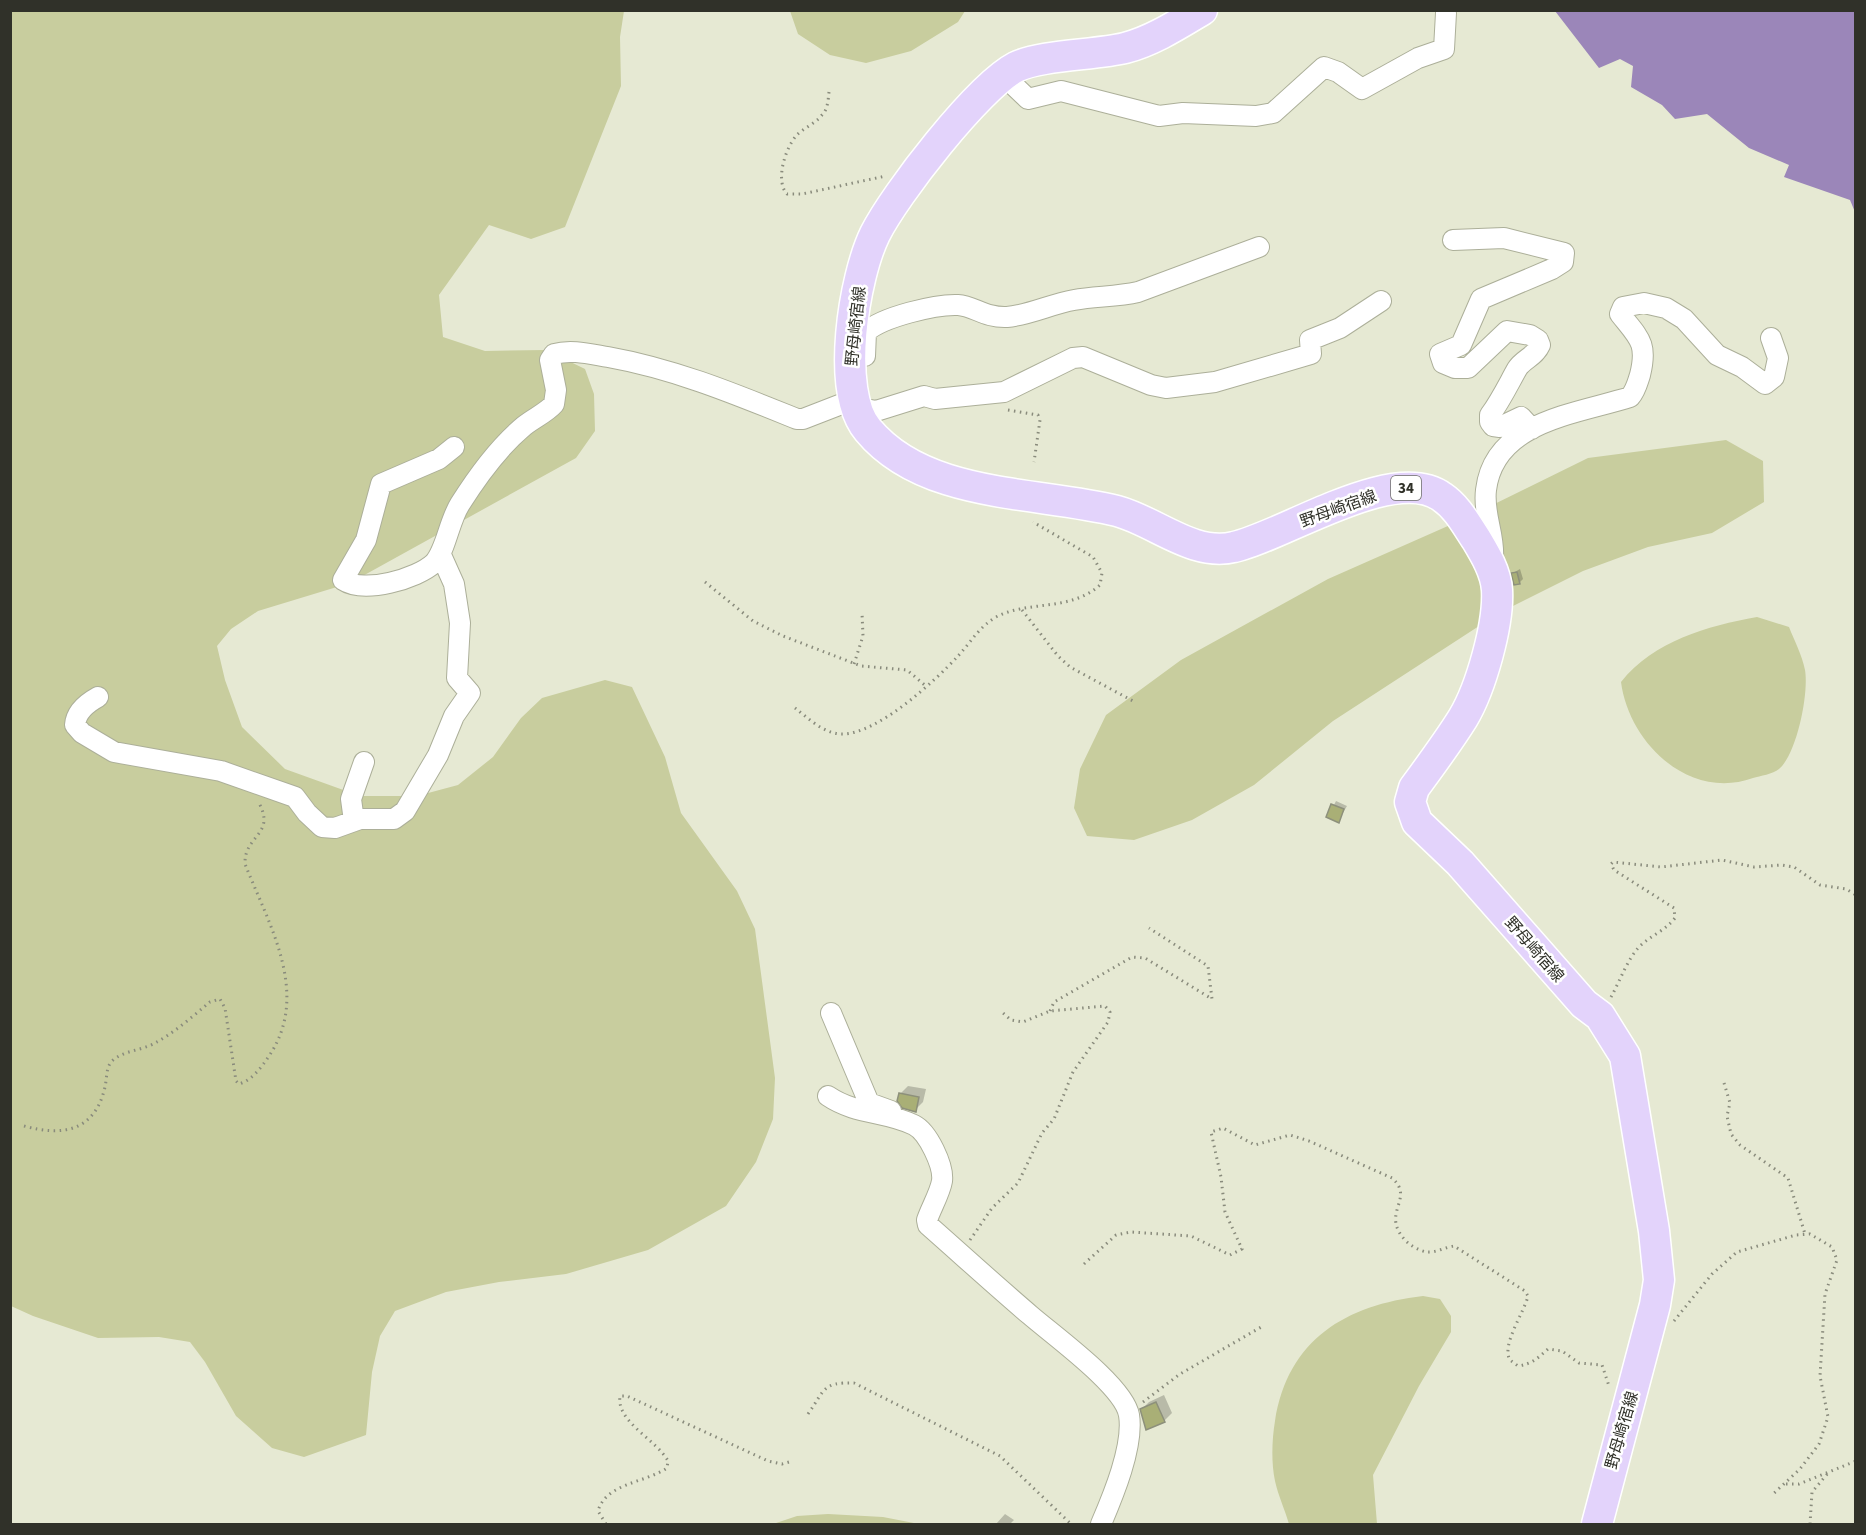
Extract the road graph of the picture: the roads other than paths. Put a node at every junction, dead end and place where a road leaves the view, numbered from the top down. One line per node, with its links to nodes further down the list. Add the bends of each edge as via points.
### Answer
1 (1202, 10): 3 (main road, 野母崎宿線 / 34, via 1162,34 1126,48 1025,64)
2 (1446, 13): 3 (street, via 1444,49 1418,57 1362,89 1324,67 1273,113 1256,116 1183,113 1159,117 1060,91 1028,99)
3 (1005, 76): 8 (main road, 野母崎宿線 / 34, via 959,120 888,209 866,255 849,361)
4 (1453, 240): 9 (street, via 1504,238 1564,253 1563,262 1552,269 1482,299 1461,345 1440,354 1443,363 1468,368 1507,331 1538,340 1537,352 1517,369 1490,415 1493,426 1500,427 1521,417)
5 (1259, 246): 8 (street, via 1119,296 1071,300 1041,311 1007,316 992,316 959,305 882,322 866,332 861,376)
6 (1381, 301): 8 (street, via 1340,328 1310,340 1311,354 1215,382 1166,388 1083,357 1063,362 1004,392 935,399 924,396 876,411)
7 (1772, 338): 9 (street, via 1778,358 1774,377 1765,384 1717,355 1684,319 1666,308 1644,303 1623,307 1620,314 1634,330 1645,355 1636,390 1630,397 1561,415)
8 (852, 399): 11 (street, via 797,419 736,393 643,364 570,351 554,354 550,360 554,404 516,434 460,504); 12 (main road, 野母崎宿線 / 34, via 867,430 879,442 937,476 1004,493 1113,510 1215,549 1250,543 1362,496 1402,488 1425,490 1442,497 1455,509)
9 (1532, 429): 12 (street, via 1504,450 1489,476 1485,512 1493,545)
10 (454, 447): 11 (street, via 429,464 381,484 366,540 343,580 357,585 394,582 419,573)
11 (441, 555): 15 (street, via 454,584 460,623 457,678 470,693 405,811 394,819)
12 (1491, 567): 20 (main road, 野母崎宿線 / 34, via 1497,589 1482,677 1466,714 1414,788 1411,812 1584,1004 1600,1016 1625,1056 1659,1280 1652,1321)
13 (98, 697): 15 (street, via 84,706 75,725 114,752 221,771 295,797 322,827 335,828)
14 (364, 762): 15 (street, via 351,799)
15 (354, 821)
16 (831, 1012): 18 (street, via 869,1102 908,1118)
17 (828, 1096): 18 (street, via 844,1107)
18 (916, 1126): 19 (street, via 936,1152 941,1170 942,1182 928,1225 1080,1356 1129,1412 1126,1446)
19 (1101, 1524)
20 (1597, 1524)

